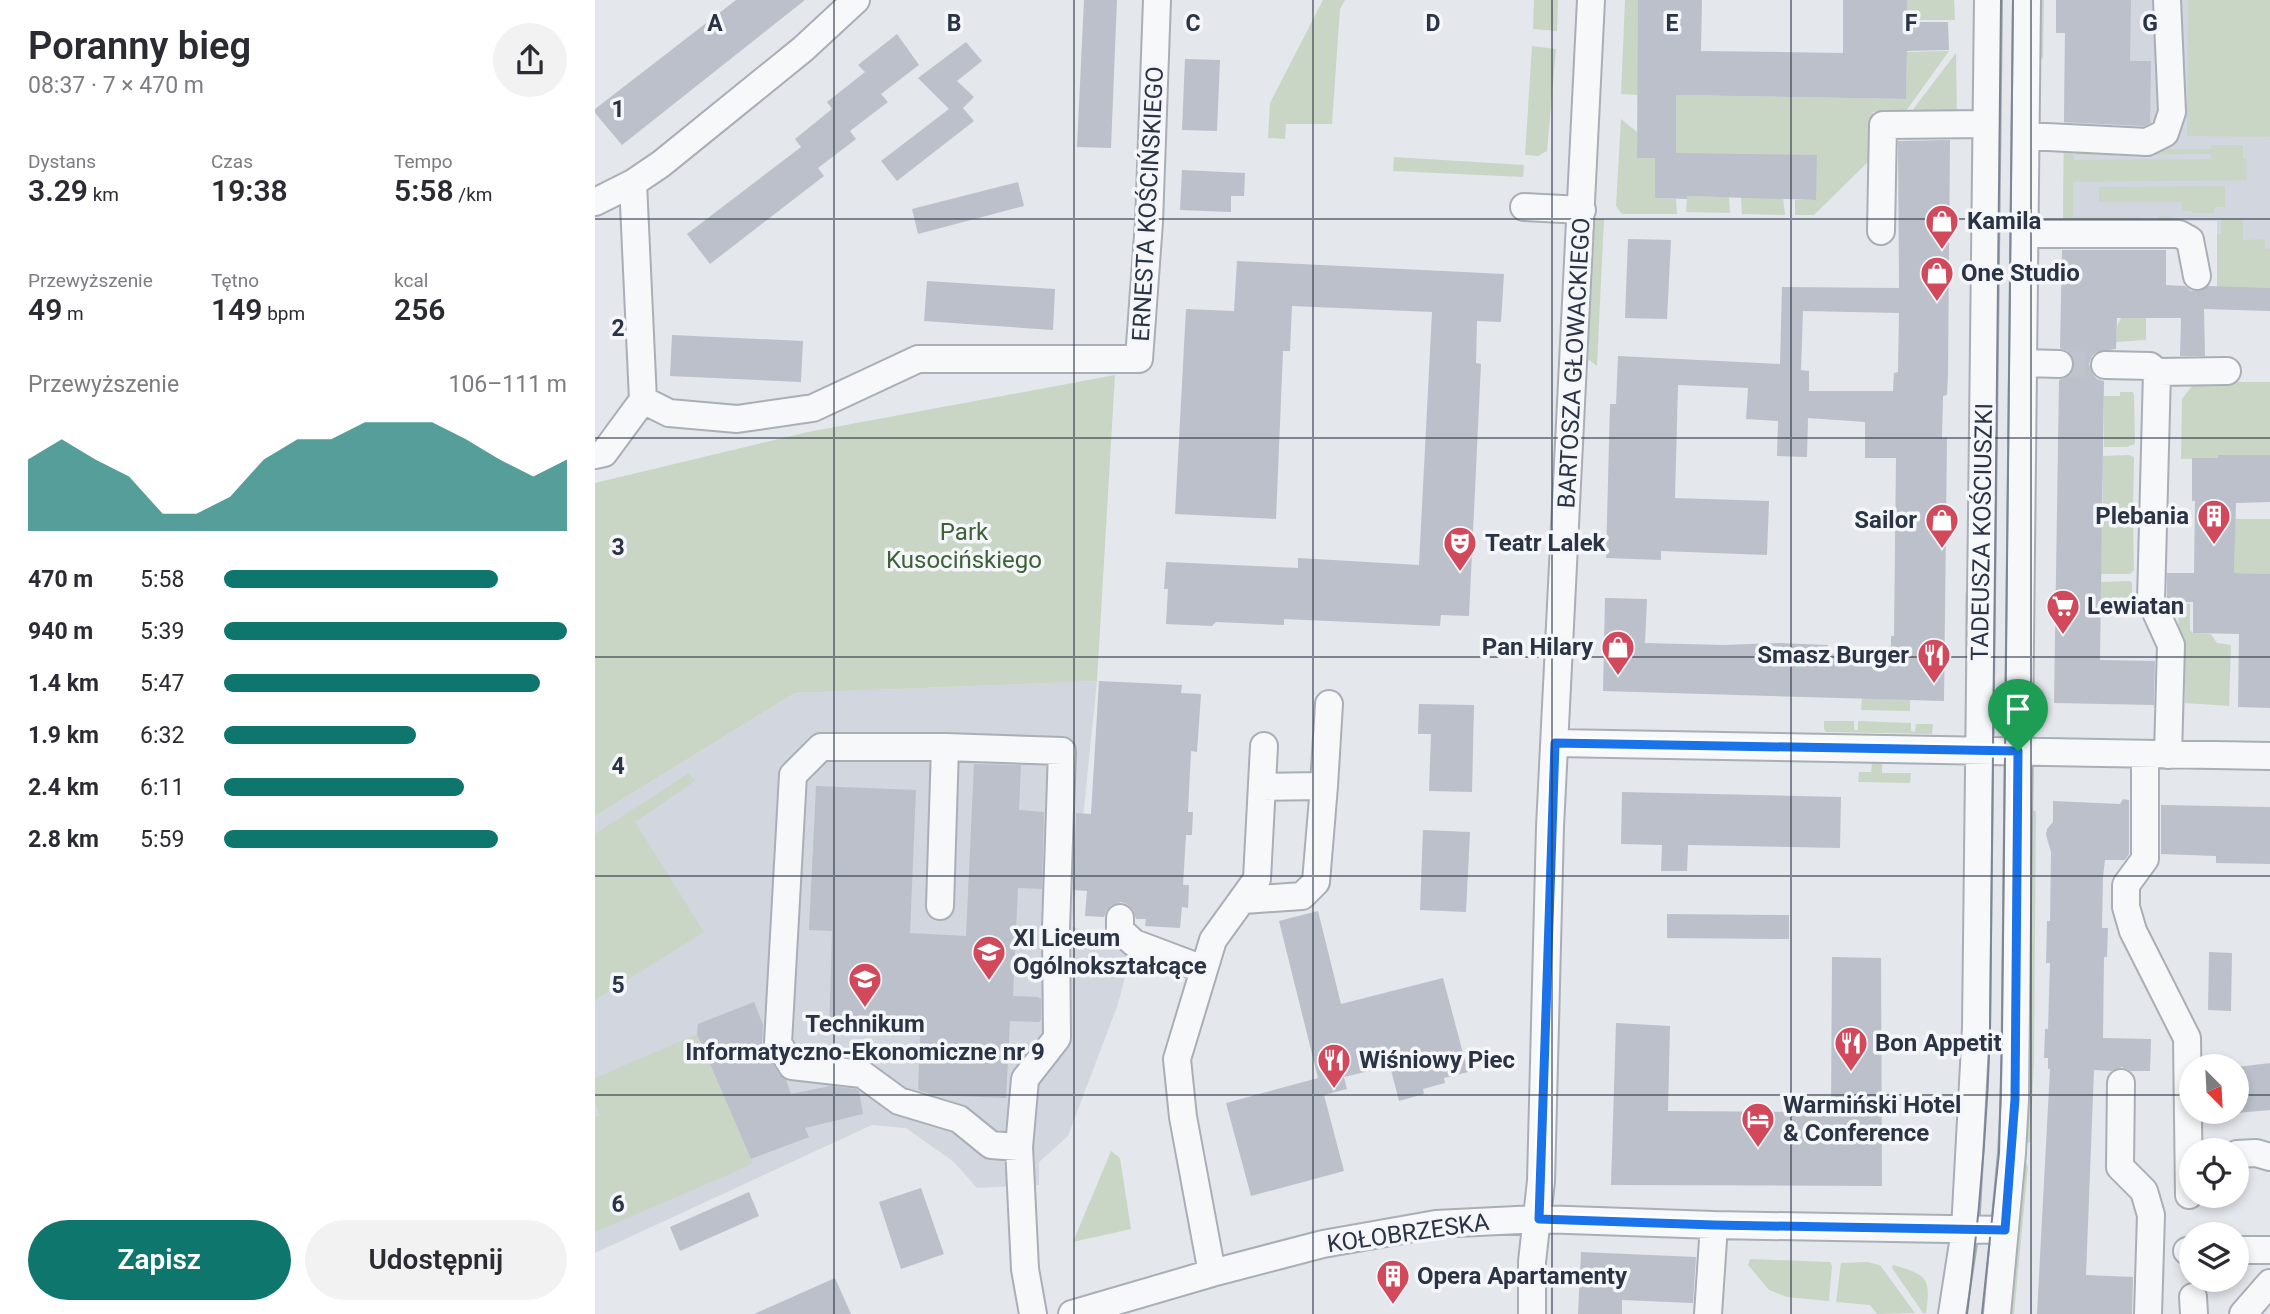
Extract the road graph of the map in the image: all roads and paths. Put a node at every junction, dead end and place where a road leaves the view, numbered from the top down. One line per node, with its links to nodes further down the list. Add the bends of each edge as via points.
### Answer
1 (856, 0): 9 (street, via 803,49)
2 (1157, 0): 21 (street, ERNESTA KOŚCIŃSKIEGO, via 1139,359 918,359 813,408 737,419 669,413)
3 (1591, 0): 12 (street, BARTOSZA GŁOWACKIEGO)
4 (1988, 0): 7 (street, TADEUSZA KOŚCIUSZKI)
5 (2027, 0): 8 (street, TADEUSZA KOŚCIUSZKI)
6 (2167, 0): 8 (street, via 2172,111 2165,133 2147,142)
7 (1986, 124): 13 (street, via 1883,125); 28 (street, TADEUSZA KOŚCIUSZKI)
8 (2026, 135): 14 (street, TADEUSZA KOŚCIUSZKI)
9 (633, 183): 10 (street); 21 (street)
10 (595, 202)
11 (1524, 207): 12 (street)
12 (1581, 210): 24 (street, BARTOSZA GŁOWACKIEGO)
13 (1881, 231)
14 (2026, 234): 15 (street, via 2179,234 2190,240); 16 (street, TADEUSZA KOŚCIUSZKI)
15 (2197, 276)
16 (2025, 363): 17 (street); 29 (street, TADEUSZA KOŚCIUSZKI)
17 (2059, 364)
18 (2105, 365): 20 (street, via 2150,366)
19 (2227, 371): 20 (street)
20 (2157, 372): 30 (street, via 2151,601 2171,645)
21 (643, 400): 22 (street, via 604,453)
22 (595, 455)
23 (1329, 704): 31 (street)
24 (1555, 743): 28 (street); 42 (street, BARTOSZA GŁOWACKIEGO)
25 (1264, 746): 32 (street)
26 (945, 747): 34 (street); 39 (street, via 1062,751 1057,1038 1025,1079); 39 (street, via 821,747 793,775 778,1043 792,1066 862,1074 899,1101 960,1119 991,1145)
27 (2266, 750): 30 (street)
28 (1979, 751): 29 (street); 44 (street, TADEUSZA KOŚCIUSZKI, via 1976,1028)
29 (2018, 751): 30 (street); 45 (street, TADEUSZA KOŚCIUSZKI, via 2015,1087)
30 (2156, 755): 38 (street, via 2145,859 2126,885 2126,907 2133,931 2187,1038)
31 (1324, 786): 32 (street); 33 (street, via 1316,882 1302,895)
32 (1262, 787): 33 (street, via 1257,879)
33 (1244, 900): 36 (street, via 1213,940)
34 (940, 906)
35 (1121, 918): 36 (street, via 1120,930 1134,943)
36 (1203, 970): 48 (street, via 1177,1059)
37 (2121, 1083): 56 (street, via 2119,1167 2144,1191 2151,1215)
38 (2190, 1138)
39 (1019, 1147): 50 (street, via 1025,1269)
40 (2249, 1153): 41 (street)
41 (2270, 1157)
42 (1539, 1219): 43 (street, KOŁOBRZESKA); 48 (street, KOŁOBRZESKA, via 1436,1224 1323,1244); 52 (street, BARTOSZA GŁOWACKIEGO, via 1532,1262)
43 (1714, 1225): 44 (street, KOŁOBRZESKA); 53 (street)
44 (1965, 1230): 45 (street, KOŁOBRZESKA); 54 (street, TADEUSZA KOŚCIUSZKI)
45 (2005, 1230): 55 (street, TADEUSZA KOŚCIUSZKI)
46 (2249, 1250): 47 (street)
47 (2270, 1250)
48 (1212, 1273): 51 (street, KOŁOBRZESKA)
49 (2270, 1283): 57 (street)
50 (1033, 1314)
51 (1072, 1314)
52 (1532, 1314)
53 (1708, 1314)
54 (1952, 1314)
55 (1997, 1314)
56 (2148, 1314)
57 (2243, 1314)

